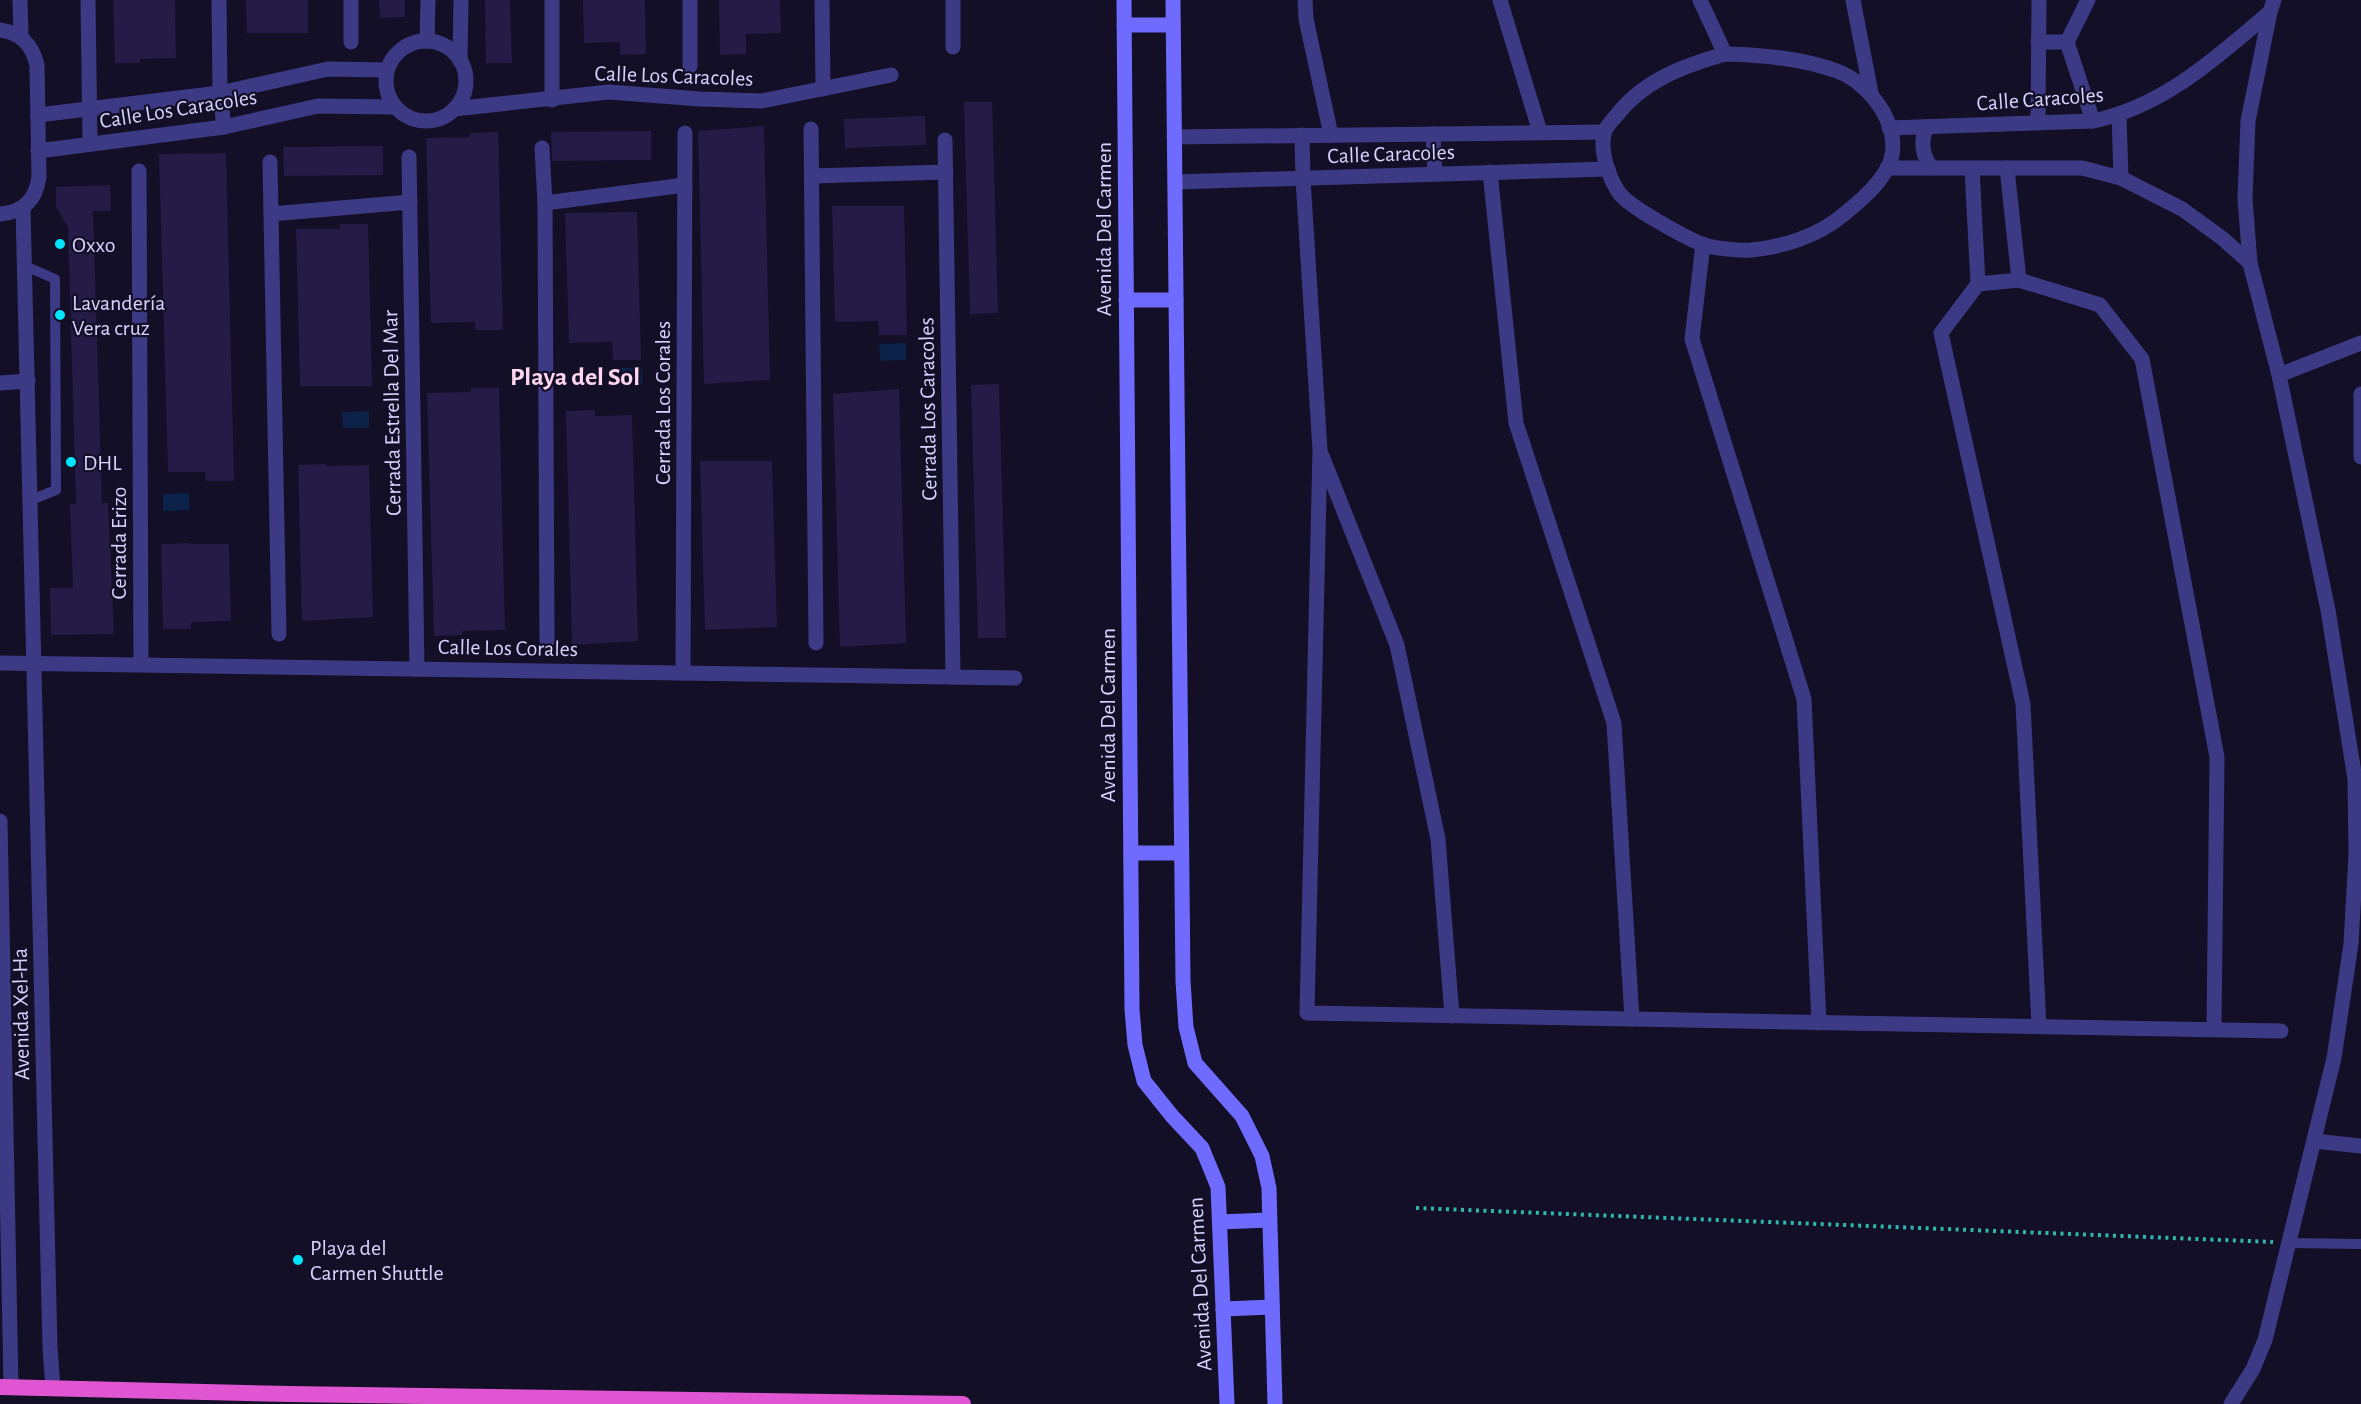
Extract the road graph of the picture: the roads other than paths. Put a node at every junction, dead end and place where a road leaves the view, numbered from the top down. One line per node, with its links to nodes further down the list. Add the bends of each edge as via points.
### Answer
1 (20, 0): 23 (street)
2 (88, 0): 40 (street)
3 (219, 0): 35 (street)
4 (351, 0): 25 (street)
5 (428, 0): 24 (street)
6 (461, 0): 30 (street)
7 (552, 0): 37 (street)
8 (690, 0): 31 (street)
9 (822, 0): 34 (street)
10 (953, 0): 28 (street)
11 (1124, 0): 20 (main road, Avenida Del Carmen)
12 (1173, 0): 21 (main road)
13 (1305, 0): 54 (street)
14 (1500, 0): 49 (street)
15 (1700, 0): 29 (street)
16 (1853, 0): 36 (street)
17 (2038, 0): 26 (street)
18 (2088, 0): 27 (street)
19 (2272, 6): 42 (street, Calle Caracoles, via 2217,58 2178,86); 82 (street, via 2248,121 2245,199)
20 (1124, 25): 21 (main road); 86 (main road, Avenida Del Carmen)
21 (1173, 25): 55 (main road)
22 (0, 30): 23 (street)
23 (21, 36): 41 (street, via 29,44 37,65)
24 (427, 41): 30 (street, via 452,50); 32 (street, via 402,48)
25 (351, 42)
26 (2038, 42): 27 (street); 44 (street)
27 (2067, 42): 43 (street)
28 (953, 47)
29 (1725, 54): 36 (street, via 1765,55 1839,72); 50 (street, via 1652,82 1622,108)
30 (460, 61): 39 (street, via 465,86)
31 (690, 66)
32 (387, 70): 35 (street, Calle Los Caracoles, via 328,69); 38 (street, via 389,96)
33 (891, 75): 34 (street, Calle Los Caracoles)
34 (823, 89): 37 (street, Calle Los Caracoles, via 762,101 609,92)
35 (220, 93): 40 (street, Calle Los Caracoles); 45 (street)
36 (1871, 93): 47 (street)
37 (552, 100): 39 (street, Calle Los Caracoles)
38 (396, 107): 39 (street, via 412,118 431,121); 45 (street, Calle Los Caracoles, via 318,105)
39 (454, 109)
40 (88, 110): 41 (street, Calle Los Caracoles); 57 (street)
41 (38, 115): 59 (street)
42 (2119, 115): 43 (street, Calle Caracoles); 72 (street)
43 (2093, 121): 44 (street, Calle Caracoles)
44 (2038, 123): 46 (street, Calle Caracoles)
45 (224, 127): 57 (street, Calle Los Caracoles)
46 (1927, 127): 47 (street, Calle Caracoles); 63 (street, via 1923,153)
47 (1889, 128): 62 (street, via 1893,145)
48 (811, 129): 71 (street)
49 (1540, 132): 50 (street, Calle Caracoles); 52 (street, Calle Caracoles)
50 (1604, 132): 66 (street)
51 (684, 133): 75 (street, Cerrada Los Corales)
52 (1433, 134): 54 (street, Calle Caracoles); 70 (street)
53 (1302, 135): 54 (street, Calle Caracoles); 55 (street, Calle Caracoles); 73 (street)
54 (1331, 135)
55 (1174, 137): 74 (main road)
56 (945, 140): 68 (street, Cerrada Los Caracoles)
57 (90, 144): 59 (street, Calle Los Caracoles)
58 (542, 148): 77 (street)
59 (38, 151): 78 (street, via 38,188)
60 (409, 157): 76 (street, Cerrada Estrella Del Mar)
61 (270, 162): 80 (street)
62 (1887, 168): 63 (street); 81 (street, via 1866,196 1834,222 1796,241 1749,250)
63 (1932, 168): 64 (street)
64 (1972, 168): 65 (street); 85 (street)
65 (2007, 168): 72 (street, via 2082,168); 84 (street)
66 (1608, 169): 69 (street, Calle Caracoles); 81 (street, via 1620,194 1657,221)
67 (139, 171): 101 (street, Cerrada Erizo)
68 (946, 172): 71 (street); 104 (street, Cerrada Los Caracoles)
69 (1490, 172): 70 (street, Calle Caracoles); 110 (street, via 1516,423 1614,723)
70 (1435, 174): 73 (street, Calle Caracoles)
71 (812, 176): 98 (street)
72 (2121, 178): 82 (street, via 2182,209)
73 (1303, 179): 74 (street, Calle Caracoles); 93 (street)
74 (1175, 182): 87 (main road)
75 (685, 185): 77 (street); 103 (street, Cerrada Los Corales)
76 (410, 202): 80 (street); 102 (street, Cerrada Estrella Del Mar)
77 (545, 203): 97 (street)
78 (23, 208): 79 (street); 83 (street, Avenida Xel-Ha)
79 (0, 214)
80 (271, 214): 96 (street)
81 (1703, 244): 111 (street, via 1692,339 1804,699)
82 (2250, 263): 89 (street)
83 (25, 266): 90 (street, Avenida Xel-Ha); 95 (lane, via 55,279 57,490)
84 (2019, 280): 85 (street); 113 (street, via 2100,305 2142,359 2217,757)
85 (1978, 284): 112 (street, via 1941,333 2023,704)
86 (1126, 300): 87 (main road); 107 (main road, Avenida Del Carmen)
87 (1176, 300): 108 (main road)
88 (2361, 343): 89 (street)
89 (2279, 375): 115 (street, via 2328,610 2355,779 2351,944 2336,1047)
90 (28, 381): 91 (street); 95 (street, Avenida Xel-Ha)
91 (0, 383)
92 (2361, 394): 94 (street)
93 (1320, 450): 109 (street, via 1397,645 1438,839); 109 (street, via 1307,1014)
94 (2361, 457)
95 (31, 500): 99 (street, Avenida Xel-Ha)
96 (279, 634)
97 (547, 641)
98 (816, 643)
99 (35, 662): 100 (street, Calle Los Corales); 101 (street, Calle Los Corales); 124 (street, Avenida Xel-Ha)
100 (0, 663)
101 (141, 664): 102 (street, Calle Los Corales)
102 (417, 669): 103 (street, Calle Los Corales)
103 (683, 673): 104 (street, Calle Los Corales)
104 (953, 677): 105 (street, Calle Los Corales)
105 (1015, 678)
106 (0, 821): 123 (street, Avenida Xel-Ha)
107 (1131, 853): 108 (main road); 118 (main road, Avenida Del Carmen, via 1135,1045 1144,1081 1202,1148 1218,1187)
108 (1181, 853): 117 (main road, via 1186,1027 1195,1063 1242,1116 1262,1156 1269,1188)
109 (1452, 1016): 110 (street)
110 (1632, 1019): 111 (street)
111 (1819, 1023): 112 (street)
112 (2039, 1026): 113 (street)
113 (2214, 1029): 114 (street)
114 (2281, 1031)
115 (2314, 1141): 116 (street); 119 (street)
116 (2361, 1146)
117 (1269, 1220): 118 (main road); 121 (main road)
118 (1220, 1222): 122 (main road, Avenida Del Carmen)
119 (2288, 1243): 120 (lane); 129 (street, via 2265,1340 2253,1369)
120 (2361, 1244)
121 (1272, 1308): 122 (main road); 128 (main road)
122 (1223, 1309): 127 (main road, Avenida Del Carmen)
123 (6, 1387): 124 (highway)
124 (53, 1388): 125 (highway)
125 (443, 1400): 126 (highway)
126 (963, 1404)
127 (1227, 1404)
128 (1275, 1404)
129 (2231, 1404)

